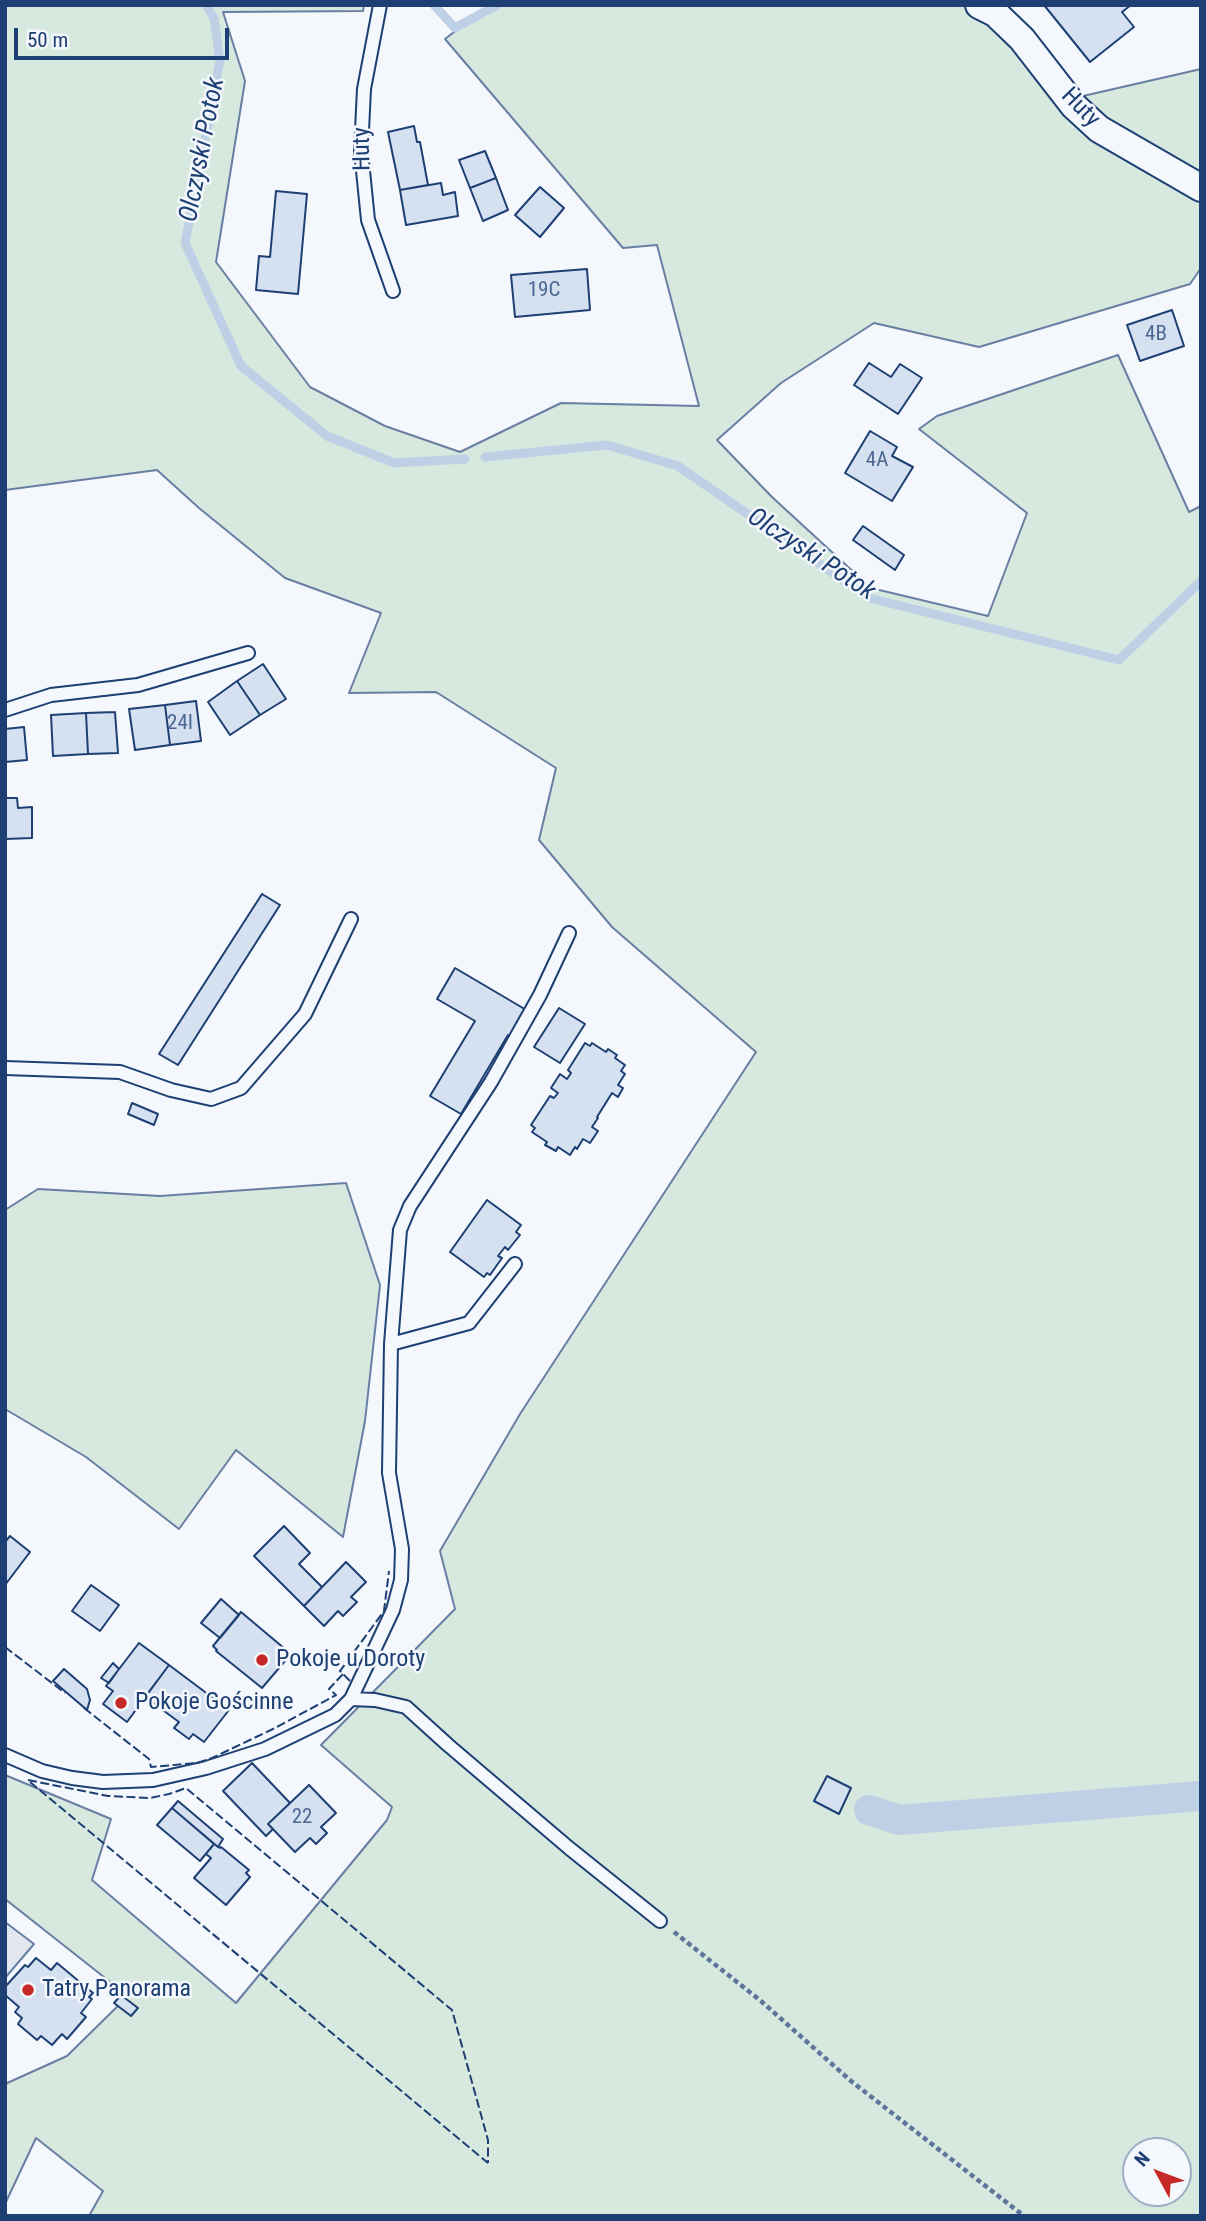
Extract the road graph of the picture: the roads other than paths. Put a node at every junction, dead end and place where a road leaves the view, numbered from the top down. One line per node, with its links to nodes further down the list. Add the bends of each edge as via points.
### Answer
1 (380, 5): 4 (lane, Huty, via 364,89 361,151 368,220)
2 (979, 5): 3 (street, Huty, via 1022,38 1074,106 1099,129)
3 (1201, 188)
4 (393, 291)
5 (248, 653): 6 (lane, via 138,685 51,695)
6 (5, 710)
7 (351, 919): 9 (lane, via 306,1014 241,1088 211,1099 120,1072)
8 (569, 933): 11 (lane, via 491,1082 410,1206 400,1230)
9 (5, 1068)
10 (515, 1264): 11 (lane, via 469,1322)
11 (391, 1343): 12 (lane, via 389,1473 402,1549 401,1580 393,1610)
12 (351, 1699): 13 (lane, via 335,1715 265,1749 206,1769 153,1780 72,1778); 14 (lane, via 407,1707)
13 (5, 1755)
14 (660, 1921)

